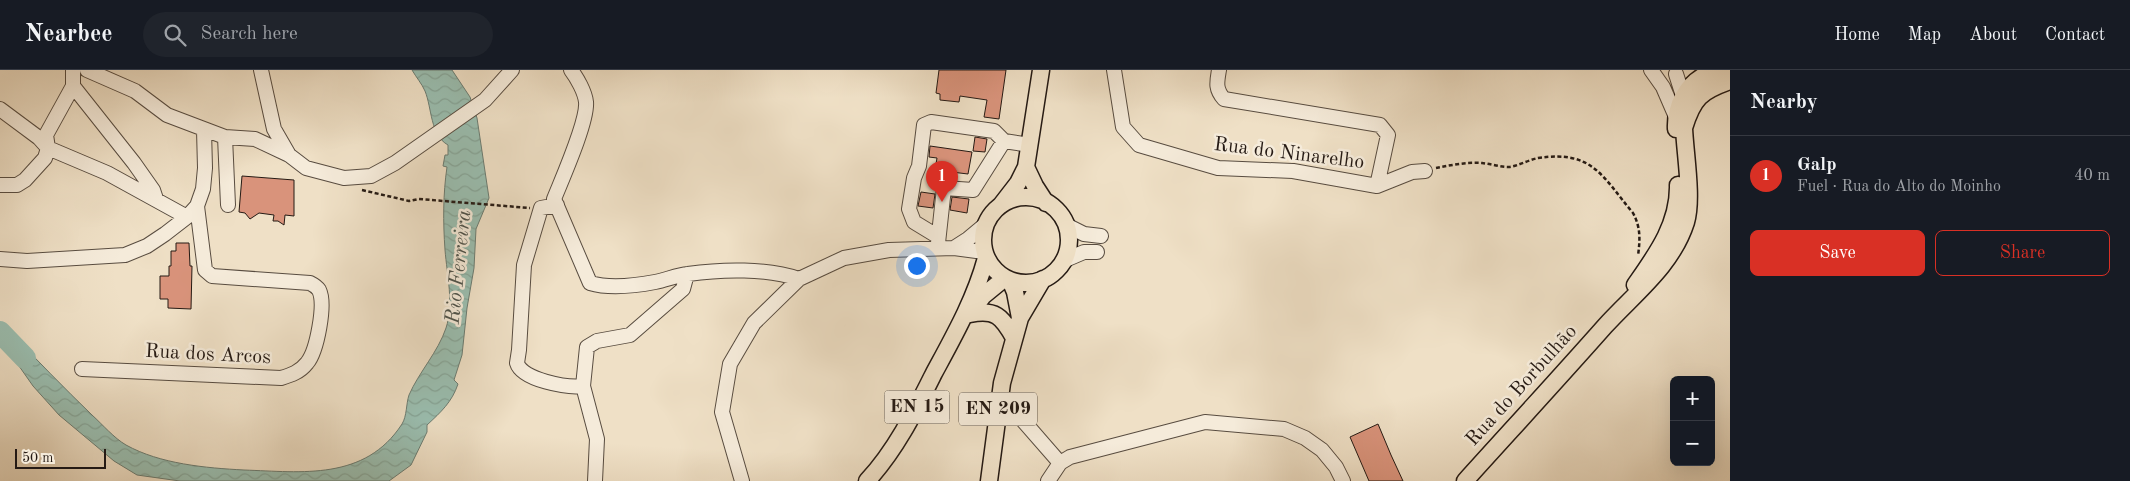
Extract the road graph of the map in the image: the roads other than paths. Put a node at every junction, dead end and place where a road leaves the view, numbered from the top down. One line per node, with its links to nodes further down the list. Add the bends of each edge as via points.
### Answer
1 (73, 70): 14 (street)
2 (87, 70): 20 (street, via 135,91 167,115)
3 (261, 70): 19 (street)
4 (512, 70): 26 (street, via 485,100 371,176 344,178 306,168)
5 (571, 70): 34 (street, via 586,102 583,122 554,199)
6 (1041, 70): 24 (main road)
7 (1114, 70): 30 (street, Rua do Ninarelho, via 1123,127 1139,145 1218,168 1293,171)
8 (1219, 70): 30 (street, via 1216,85 1224,98 1380,125 1388,135)
9 (1651, 70): 15 (street)
10 (1730, 70): 12 (main road, Rua do Borbulhão)
11 (1674, 72): 12 (street); 16 (street)
12 (1708, 74): 16 (main road, Rua do Borbulhão, via 1693,83)
13 (1730, 81): 16 (main road)
14 (73, 86): 25 (street, via 46,135); 31 (street, via 134,163)
15 (1662, 87): 16 (street, via 1674,94); 18 (street)
16 (1691, 95): 18 (main road, Rua do Borbulhão)
17 (0, 109): 25 (street, via 40,138)
18 (1681, 117): 65 (main road, Rua do Borbulhão, via 1673,238 1610,320)
19 (274, 129): 22 (street); 26 (street)
20 (204, 130): 21 (street); 36 (street, via 205,168)
21 (225, 137): 22 (street); 33 (street)
22 (255, 139): 26 (street)
23 (1004, 141): 24 (street); 41 (street, via 973,190 944,188); 41 (street, via 994,131 931,122 924,125 909,209 914,222)
24 (1030, 145): 27 (main road)
25 (48, 148): 29 (street, via 45,158 24,180 17,185); 31 (street, via 107,173)
26 (289, 155)
27 (1026, 167): 32 (main road); 35 (main road)
28 (1425, 171): 30 (street, Rua do Ninarelho, via 1412,172)
29 (0, 186)
30 (1377, 186)
31 (156, 199): 37 (street)
32 (1046, 202): 35 (main road, via 1023,197); 39 (main road)
33 (228, 205)
34 (556, 205): 47 (street, via 590,283 603,287 654,282); 56 (street, via 541,208 524,265 517,363 521,371 529,375 561,386)
35 (1001, 205): 38 (main road)
36 (197, 206): 37 (street); 55 (street, Rua dos Arcos, via 205,270 212,276 310,283 318,288 322,299 315,350 307,364 296,373 281,378)
37 (187, 217): 45 (street, via 147,246 125,255 27,261)
38 (986, 224): 42 (street); 44 (main road, EN 15, via 983,233)
39 (1066, 225): 40 (street, via 1084,234); 46 (main road, via 1068,240)
40 (1101, 236)
41 (938, 242): 42 (street); 48 (street, via 844,258)
42 (954, 248): 44 (street)
43 (1098, 252): 46 (street, via 1084,252)
44 (985, 255): 49 (main road, via 997,272); 53 (main road, EN 15, via 979,282)
45 (0, 259)
46 (1063, 261): 50 (main road, via 1058,269)
47 (686, 274): 48 (street, via 720,270 783,274); 56 (street, via 683,290 630,335 598,341 587,347)
48 (799, 279): 60 (street, via 754,323 730,364 722,412)
49 (1008, 279): 50 (main road, via 1027,283); 51 (main road, EN 15, via 983,296); 52 (main road, EN 209, via 1015,292)
50 (1043, 279): 52 (main road, EN 209)
51 (970, 314): 53 (main road, EN 15); 54 (main road, via 984,311 997,315)
52 (1020, 318): 54 (main road, EN 209)
53 (958, 328): 61 (main road, EN 15, via 911,417)
54 (1014, 338): 57 (main road, EN 209)
55 (82, 369)
56 (583, 386): 59 (street, via 597,439)
57 (1000, 397): 58 (street); 62 (main road, EN 209)
58 (1060, 463): 63 (street); 64 (street, via 1070,457 1205,422 1284,429 1322,450)
59 (595, 481)
60 (742, 481)
61 (868, 481)
62 (989, 481)
63 (1048, 481)
64 (1343, 481)
65 (1465, 481)

